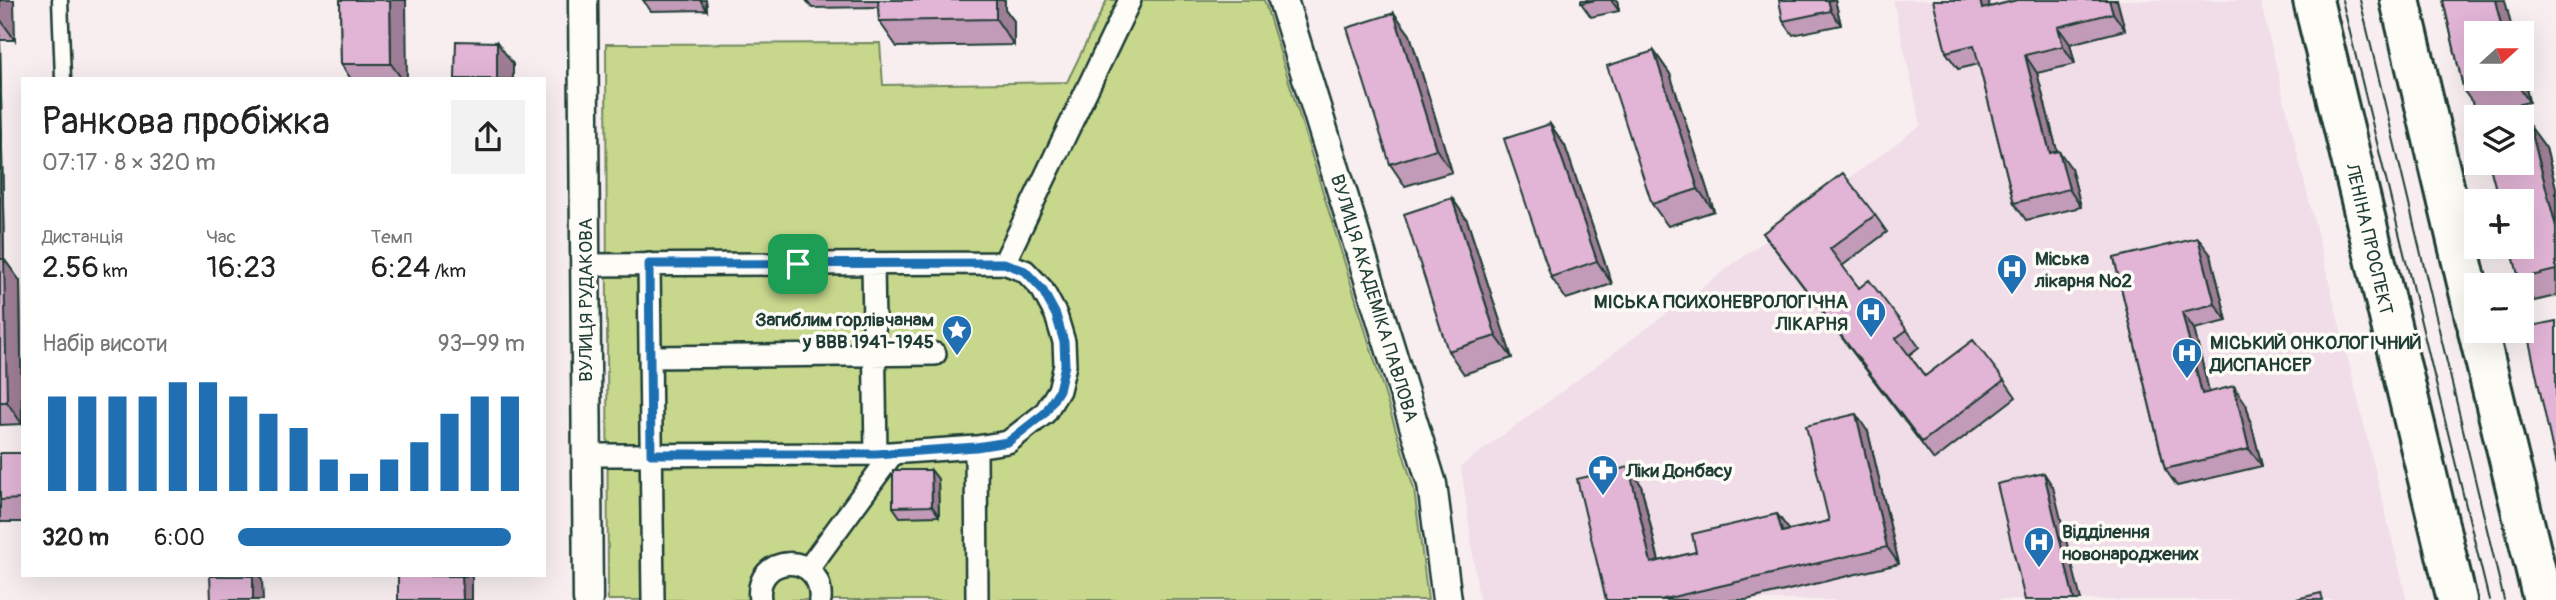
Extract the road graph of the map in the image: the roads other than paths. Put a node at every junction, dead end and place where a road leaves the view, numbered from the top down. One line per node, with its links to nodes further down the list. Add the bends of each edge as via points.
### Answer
1 (60, 0): 7 (lane)
2 (583, 0): 11 (street, ВУЛИЦЯ РУДАКОВА)
3 (1130, 0): 9 (street)
4 (1283, 0): 27 (street, ВУЛИЦЯ АКАДЕМІКА ПАВЛОВА, via 1433,484)
5 (2313, 0): 28 (main road, ЛЕНІНА ПРОСПЕКТ)
6 (2400, 0): 12 (main road)
7 (63, 77)
8 (873, 263): 9 (street); 10 (street); 15 (street)
9 (1004, 263): 17 (street, via 1025,271 1042,289 1056,315 1065,365 1059,390 1045,413 1008,442)
10 (649, 264): 11 (street); 16 (street)
11 (585, 265): 20 (street, ВУЛИЦЯ РУДАКОВА)
12 (2465, 273)
13 (2482, 343): 29 (main road)
14 (935, 354): 15 (street)
15 (875, 356): 16 (street); 19 (street)
16 (650, 357): 18 (street)
17 (976, 447): 19 (street); 26 (street)
18 (651, 454): 19 (street); 20 (street); 23 (street)
19 (885, 454): 21 (street)
20 (586, 455): 22 (street, ВУЛИЦЯ РУДАКОВА)
21 (808, 569): 24 (street, via 786,563 769,570 761,582); 25 (street, via 820,587)
22 (588, 600)
23 (653, 600)
24 (760, 600)
25 (820, 600)
26 (977, 600)
27 (1447, 600)
28 (2456, 600)
29 (2543, 600)

